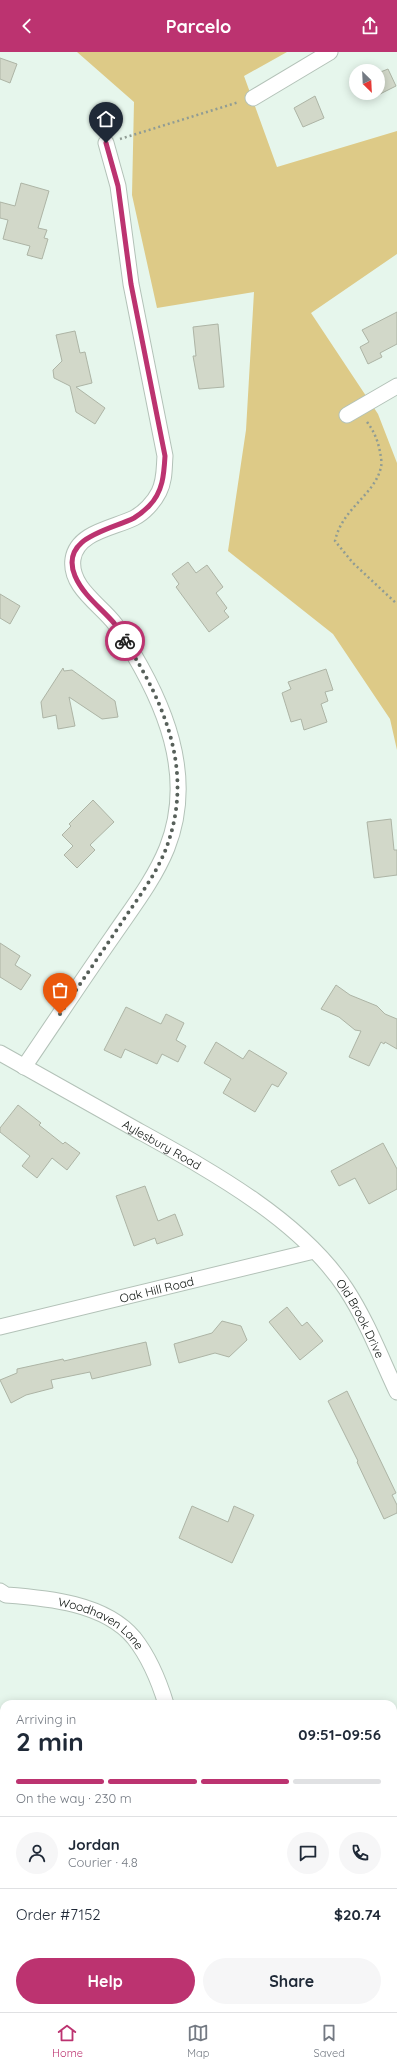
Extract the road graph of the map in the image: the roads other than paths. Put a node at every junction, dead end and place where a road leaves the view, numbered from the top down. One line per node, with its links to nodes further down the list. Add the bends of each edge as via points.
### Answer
1 (330, 52): 2 (street)
2 (253, 98)
3 (106, 143): 7 (street, via 118,186 131,284 165,456 164,475 159,492 149,506 135,517 86,538 76,549 72,560 74,575 82,589 115,624 139,662 158,700 176,756 176,804 172,829 159,864)
4 (397, 386): 5 (street)
5 (347, 415)
6 (0, 1053): 7 (street, Aylesbury Road)
7 (24, 1067): 8 (street, Aylesbury Road, via 213,1172 270,1213)
8 (314, 1251): 9 (street, Oak Hill Road); 10 (street, Old Brook Drive, via 346,1289 358,1309)
9 (0, 1326)
10 (397, 1392)
11 (0, 1591): 12 (street, Woodhaven Lane, via 6,1596 64,1601 89,1609 113,1621 133,1637 143,1652)
12 (165, 1700)

